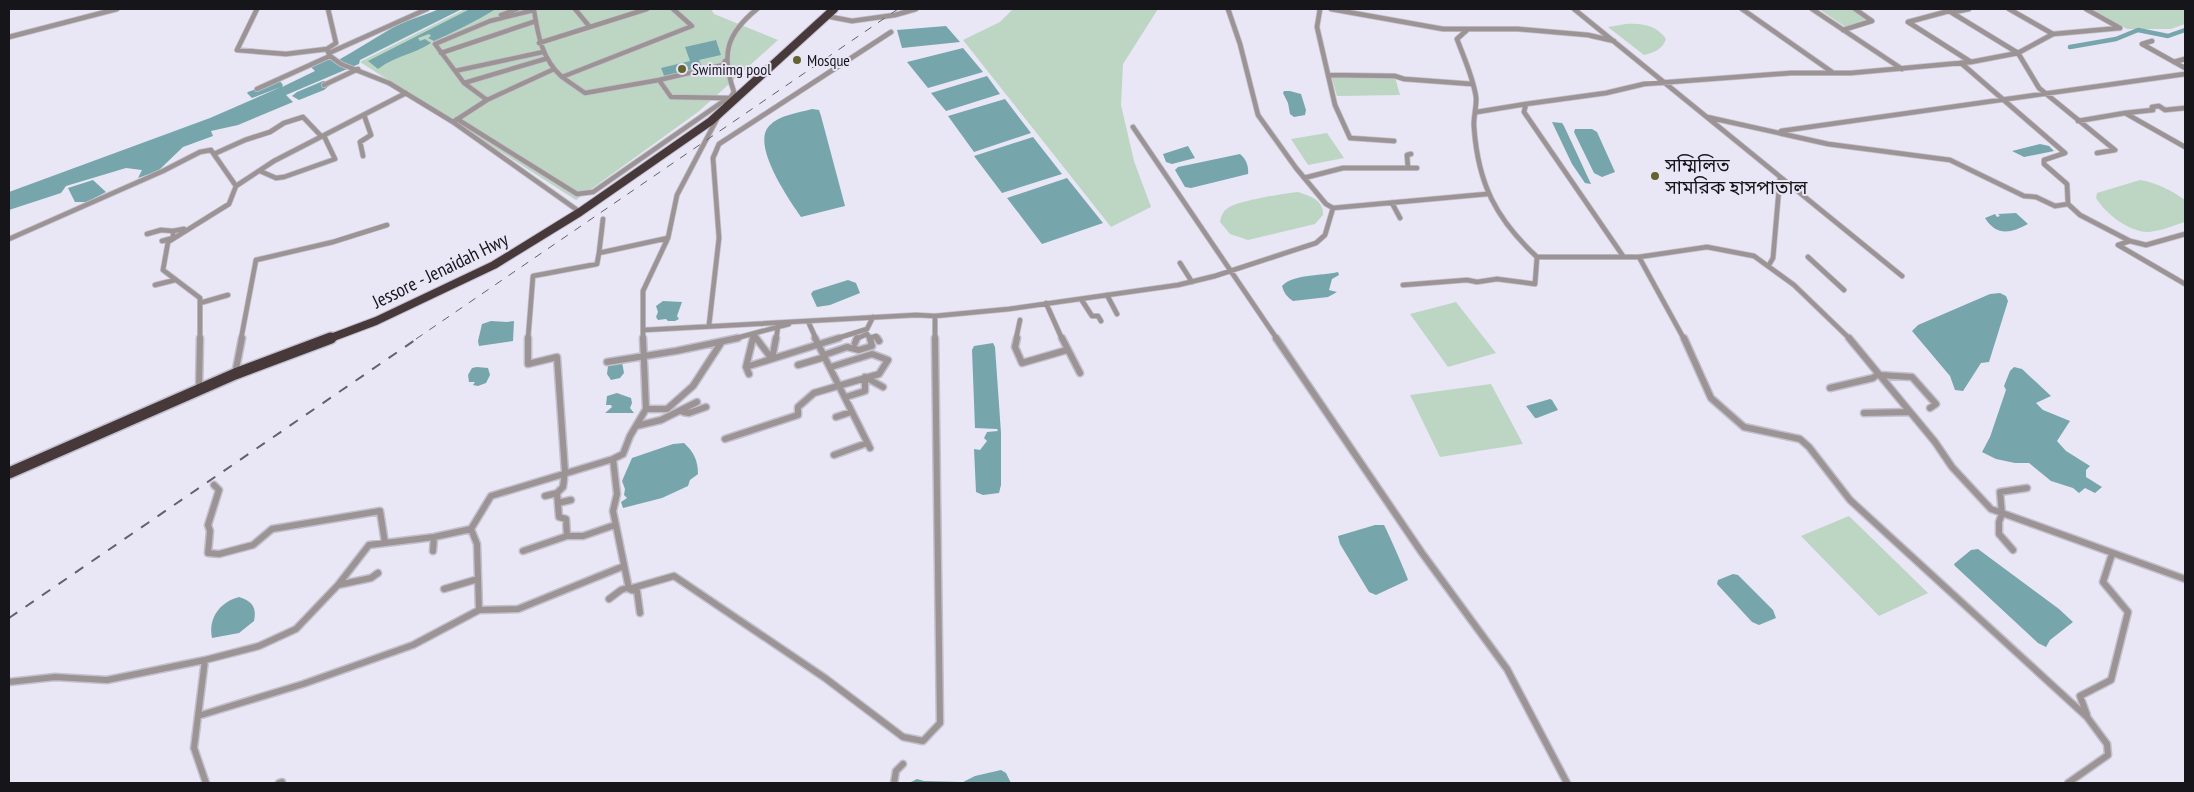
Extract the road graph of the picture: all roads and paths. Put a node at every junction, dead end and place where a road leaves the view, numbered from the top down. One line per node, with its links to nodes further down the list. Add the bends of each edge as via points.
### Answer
1 (117, 9): 35 (street)
2 (257, 9): 40 (street, via 237,50)
3 (328, 9): 40 (street, via 336,43)
4 (427, 9): 40 (street)
5 (517, 9): 26 (street)
6 (536, 9): 26 (street); 27 (street)
7 (576, 9): 28 (street)
8 (647, 9): 28 (street)
9 (673, 9): 57 (street, via 692,26)
10 (757, 9): 45 (street, via 746,17 732,39)
11 (834, 9): 25 (highway, Jessore - Jenaidah Hwy)
12 (916, 9): 25 (street, via 895,16 852,21)
13 (1228, 9): 89 (street, via 1258,115)
14 (1320, 9): 56 (street, via 1317,27)
15 (1331, 9): 29 (street, via 1443,29)
16 (1574, 9): 30 (street)
17 (1742, 9): 54 (street)
18 (1812, 9): 31 (street)
19 (1856, 9): 31 (street, via 1872,21)
20 (1948, 9): 24 (street)
21 (1969, 9): 24 (street)
22 (2009, 9): 33 (street)
23 (2086, 9): 33 (street, via 2120,28)
24 (1955, 13): 42 (street); 46 (street, via 1950,11 1908,22)
25 (826, 16): 70 (highway, Jessore - Jenaidah Hwy)
26 (490, 21): 41 (street, via 435,44)
27 (536, 21): 37 (street); 41 (street)
28 (589, 26): 37 (street)
29 (1467, 30): 34 (street, via 1518,29); 61 (street, via 1457,39)
30 (1601, 30): 34 (street, via 1596,35); 38 (street)
31 (1843, 30): 52 (street)
32 (891, 32): 135 (street, via 719,144 713,158 719,238)
33 (2053, 34): 42 (street)
34 (1588, 35): 38 (street)
35 (9, 37)
36 (2152, 41): 47 (street, via 2142,44)
37 (539, 42): 39 (street)
38 (1617, 42): 59 (street)
39 (543, 52): 43 (street); 53 (street)
40 (329, 53): 50 (street, via 341,64); 63 (street)
41 (441, 53): 53 (street)
42 (2018, 53): 46 (street); 75 (street, via 2039,88)
43 (545, 59): 51 (street); 60 (street)
44 (2185, 59): 47 (street)
45 (725, 61): 58 (street, via 723,65); 70 (street, via 734,92)
46 (1971, 62): 48 (street)
47 (2174, 62): 49 (street)
48 (1961, 63): 52 (street); 66 (street)
49 (2185, 68)
50 (358, 69): 62 (street); 64 (street)
51 (552, 70): 57 (street); 65 (street)
52 (1902, 70): 54 (street)
53 (455, 71): 60 (street)
54 (1833, 73): 59 (street)
55 (2185, 74): 66 (street)
56 (1328, 75): 61 (street, via 1395,76); 79 (street, via 1335,105 1350,138)
57 (562, 77): 58 (street, via 585,93)
58 (659, 80): 74 (street, via 671,96 728,98 593,192 578,194)
59 (1664, 83): 67 (street); 73 (street)
60 (464, 84): 65 (street)
61 (1472, 84): 69 (street)
62 (324, 85)
63 (257, 89)
64 (406, 92): 72 (street); 74 (street)
65 (487, 100): 74 (street)
66 (2004, 100): 77 (street); 93 (street, via 2065,153 2044,160 2044,164 2067,184)
67 (1526, 104): 69 (street); 109 (street, via 1524,112)
68 (2185, 108): 71 (street, via 2165,110 2159,106 2152,107 2153,110)
69 (1477, 112): 91 (street, via 1474,124 1477,157)
70 (720, 113): 95 (highway, Jessore - Jenaidah Hwy); 104 (street, via 677,195)
71 (2125, 113): 75 (street); 80 (street)
72 (364, 115): 78 (street); 84 (street, via 371,135 360,142)
73 (1707, 118): 77 (street); 88 (street)
74 (455, 120): 95 (street)
75 (2078, 121): 81 (street, via 2115,150)
76 (1134, 127): 115 (street)
77 (1778, 132): 93 (street, via 1828,144 1950,160 2024,196 2036,196 2055,206)
78 (324, 136): 82 (street, via 303,117); 87 (street); 87 (street, via 335,159 284,177 276,178)
79 (1394, 141)
80 (2185, 146)
81 (2097, 153)
82 (214, 154): 90 (street); 105 (street, via 211,150 200,152)
83 (1411, 154): 85 (street, via 1407,155)
84 (363, 156)
85 (1408, 168): 86 (street); 89 (street, via 1343,168)
86 (1417, 168)
87 (260, 171): 90 (street)
88 (1780, 177): 114 (street, via 1773,258); 116 (street)
89 (1304, 178): 94 (street)
90 (236, 186): 99 (street, via 228,204)
91 (1487, 194): 92 (street); 111 (street, via 1499,214)
92 (1392, 202): 94 (street); 96 (street)
93 (2068, 204): 107 (street, via 2080,215)
94 (1333, 208): 115 (street, via 1325,235 1316,243)
95 (580, 212): 155 (highway, Jessore - Jenaidah Hwy, via 508,258 449,287 376,321)
96 (1400, 218)
97 (603, 219): 108 (street)
98 (387, 225): 155 (street, via 256,260)
99 (190, 228): 100 (street); 103 (street)
100 (173, 231): 101 (street); 103 (street)
101 (147, 234)
102 (2185, 234): 107 (street, via 2146,245)
103 (173, 238): 106 (street); 117 (street, via 168,242 163,270)
104 (668, 238): 108 (street); 137 (street, via 643,290)
105 (9, 239)
106 (162, 241)
107 (2130, 241): 119 (street, via 2118,245)
108 (599, 253): 179 (street, via 597,264 532,276 528,364 556,357)
109 (1623, 256): 111 (street); 112 (street)
110 (1808, 256): 122 (street)
111 (1537, 257): 121 (street, via 1535,284 1497,279)
112 (1639, 257): 114 (street, via 1706,247 1754,256); 210 (street, via 1692,353 1711,398 1744,427 1784,434 1809,446 1850,500)
113 (1180, 263): 118 (street)
114 (1768, 265): 157 (street, via 1846,334)
115 (1230, 271): 118 (street); 214 (street, via 1422,553 1507,669)
116 (1902, 276)
117 (175, 280): 120 (street); 126 (street, via 200,298)
118 (1192, 282): 123 (street)
119 (2185, 284)
120 (155, 285)
121 (1403, 285)
122 (1844, 290)
123 (1107, 295): 125 (street); 128 (street)
124 (228, 296): 126 (street)
125 (1082, 298): 127 (street); 134 (street, via 1092,316 1098,316)
126 (200, 303): 162 (street)
127 (1046, 303): 129 (street); 145 (street)
128 (1117, 314)
129 (935, 316): 130 (street); 202 (street, via 940,723 923,741 903,737 818,673 674,576)
130 (873, 317): 133 (street); 143 (street, via 867,329)
131 (1020, 320): 145 (street, via 1015,347 1022,363)
132 (798, 321): 133 (street); 135 (street); 136 (street)
133 (808, 321): 143 (street)
134 (1101, 321)
135 (709, 325): 137 (street)
136 (778, 328): 138 (street); 149 (street)
137 (644, 330): 148 (street)
138 (754, 335): 141 (street); 149 (street); 152 (street)
139 (870, 338): 140 (street, via 876,336); 142 (street, via 867,334 857,337); 144 (street)
140 (879, 341)
141 (720, 343): 148 (street); 166 (street, via 693,386)
142 (855, 343)
143 (818, 345): 147 (street); 149 (street)
144 (872, 346): 146 (street); 147 (street, via 860,350 847,347)
145 (1067, 350): 154 (street)
146 (875, 354): 153 (street); 158 (street, via 888,360 879,374)
147 (824, 356): 151 (street); 153 (street)
148 (643, 358): 150 (street); 168 (street)
149 (772, 359): 152 (street)
150 (607, 362)
151 (798, 365)
152 (746, 366): 156 (street)
153 (831, 367): 159 (street)
154 (1080, 372)
155 (236, 374): 162 (highway, Jessore - Jenaidah Hwy)
156 (749, 374)
157 (1878, 374): 161 (street); 167 (street, via 1912,377 1936,404); 172 (street)
158 (865, 378): 159 (street); 160 (street); 163 (street, via 866,390)
159 (839, 385): 163 (street); 176 (street, via 804,400 798,407 798,415)
160 (883, 387)
161 (1830, 388)
162 (199, 390): 180 (highway, Jessore - Jenaidah Hwy)
163 (846, 397): 171 (street)
164 (696, 402): 175 (street, via 661,420)
165 (706, 407): 170 (street)
166 (666, 408): 168 (street); 169 (street)
167 (1930, 408)
168 (646, 410): 175 (street)
169 (674, 410)
170 (683, 412)
171 (851, 412): 174 (street); 177 (street, via 868,446)
172 (1910, 412): 173 (street); 187 (street, via 1952,466 1991,509)
173 (1864, 413)
174 (836, 417)
175 (636, 426): 178 (street, via 623,454)
176 (724, 439)
177 (834, 455)
178 (614, 460): 179 (street); 188 (street, via 617,494 612,511)
179 (565, 472): 183 (street, via 563,487); 189 (street, via 491,496)
180 (9, 473)
181 (214, 485): 192 (street, via 219,490 208,525 208,553 218,554 253,544 272,529 380,511)
182 (2027, 488): 187 (street, via 2000,492)
183 (557, 493): 184 (street); 186 (street)
184 (545, 496)
185 (571, 500): 186 (street)
186 (558, 503): 190 (street, via 559,518 566,519)
187 (2002, 514): 194 (street, via 1999,534); 196 (street)
188 (615, 525): 190 (street, via 583,536); 197 (street)
189 (471, 529): 191 (street); 199 (street, via 477,544)
190 (567, 536): 193 (street)
191 (434, 537): 192 (street); 195 (street)
192 (386, 543): 201 (street, via 369,545)
193 (523, 550)
194 (2013, 550)
195 (433, 551)
196 (2112, 554): 200 (street); 210 (street, via 2103,582 2128,612 2111,680 2080,696)
197 (624, 566): 202 (street); 205 (street, via 518,610)
198 (378, 572): 201 (street, via 371,578)
199 (478, 579): 203 (street); 205 (street)
200 (2185, 579)
201 (338, 586): 207 (street, via 296,629 259,646)
202 (629, 588): 204 (street); 206 (street, via 637,591)
203 (444, 589)
204 (609, 599)
205 (480, 610): 209 (street, via 413,645)
206 (640, 613)
207 (205, 660): 208 (street, via 107,680 55,677); 209 (street)
208 (9, 682)
209 (198, 716): 212 (street, via 194,748)
210 (2087, 717): 215 (street, via 2106,744 2108,755)
211 (903, 764): 213 (street, via 896,771)
212 (206, 783)
213 (894, 783)
214 (1567, 783)
215 (2068, 783)

